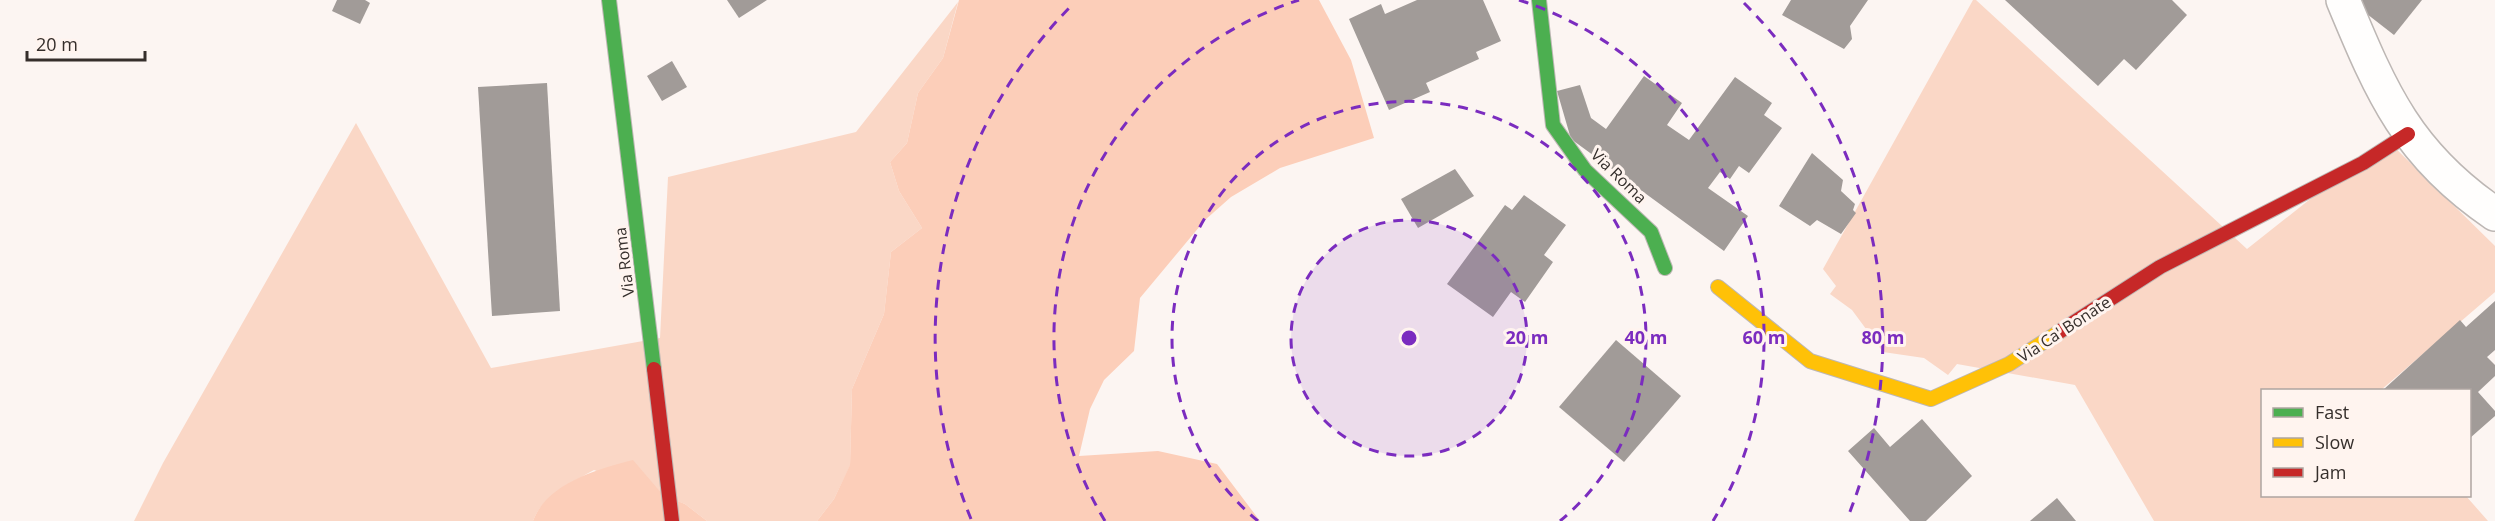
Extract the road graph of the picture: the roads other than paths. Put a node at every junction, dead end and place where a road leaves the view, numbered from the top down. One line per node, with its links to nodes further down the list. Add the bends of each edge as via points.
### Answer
1 (609, 0): 8 (street, Via Roma)
2 (1539, 0): 6 (street, Via Roma, via 1553,125 1585,170 1652,232)
3 (2343, 0): 4 (street, via 2374,75)
4 (2408, 134): 5 (street, via 2441,172); 7 (street, Via Ca' Bonate, via 2363,163 2160,267 2009,364 1931,399 1810,361)
5 (2495, 214)
6 (1665, 268)
7 (1718, 287)
8 (672, 521)

